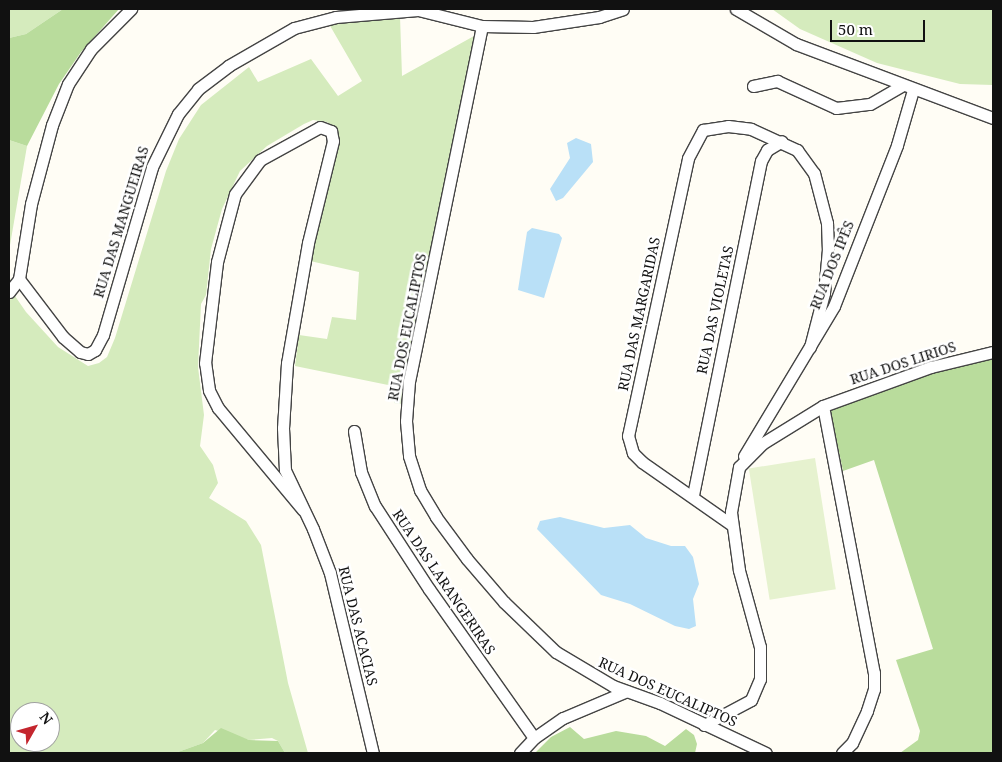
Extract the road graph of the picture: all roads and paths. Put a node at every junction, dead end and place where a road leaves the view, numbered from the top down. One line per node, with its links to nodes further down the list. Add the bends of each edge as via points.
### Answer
1 (131, 9): 9 (street, via 91,49 68,84 52,125 31,204)
2 (623, 9): 4 (street, RUA DAS MANGUEIRAS, via 599,17 533,28)
3 (736, 9): 6 (street, via 796,44)
4 (482, 26): 9 (street, RUA DAS MANGUEIRAS, via 418,10 336,17 294,28 198,89 178,114 152,167 103,335 95,350 88,354 63,337); 19 (street, RUA DOS EUCALIPTOS, via 409,381 406,421 409,456 420,490 436,517 504,602 556,652 582,669)
5 (753, 86): 6 (street, via 777,80 836,108 870,104)
6 (908, 88): 7 (street); 11 (street, RUA DOS IPÊS, via 897,145 834,306)
7 (993, 118)
8 (782, 141): 11 (street, RUA DAS MARGARIDAS, via 797,150 814,173 827,223 824,292); 16 (street, RUA DAS VIOLETAS, via 766,150 761,161); 16 (street, RUA DAS MARGARIDAS, via 751,129 711,127 703,130 692,145 628,436 633,453 642,462)
9 (19, 279): 10 (street)
10 (9, 292)
11 (810, 347): 15 (street, RUA DOS IPÊS)
12 (993, 352): 13 (street, RUA DOS LIRIOS, via 931,367)
13 (823, 406): 15 (street, RUA DOS LIRIOS, via 763,444); 25 (street, via 874,673 874,689 867,711 852,743)
14 (354, 431): 21 (street, RUA DAS LARANGERIRAS, via 361,472 375,506 428,589)
15 (739, 467): 18 (street, RUA DOS IPÊS, via 732,490)
16 (693, 495): 18 (street, RUA DAS MARGARIDAS)
17 (303, 510): 17 (street, RUA DAS ACACIAS, via 285,470 283,428 293,323 333,141 331,131 320,127 260,160 235,194 217,262 205,363 209,390 218,408); 22 (street, RUA DAS ACACIAS, via 330,573)
18 (732, 526): 20 (street, RUA DOS IPÊS, via 747,609 760,647 760,679 751,700)
19 (628, 690): 20 (street, RUA DOS EUCALIPTOS); 21 (street, via 563,718)
20 (704, 725): 24 (street, RUA DOS EUCALIPTOS)
21 (534, 738): 23 (street)
22 (373, 753)
23 (520, 753)
24 (766, 753)
25 (842, 753)

